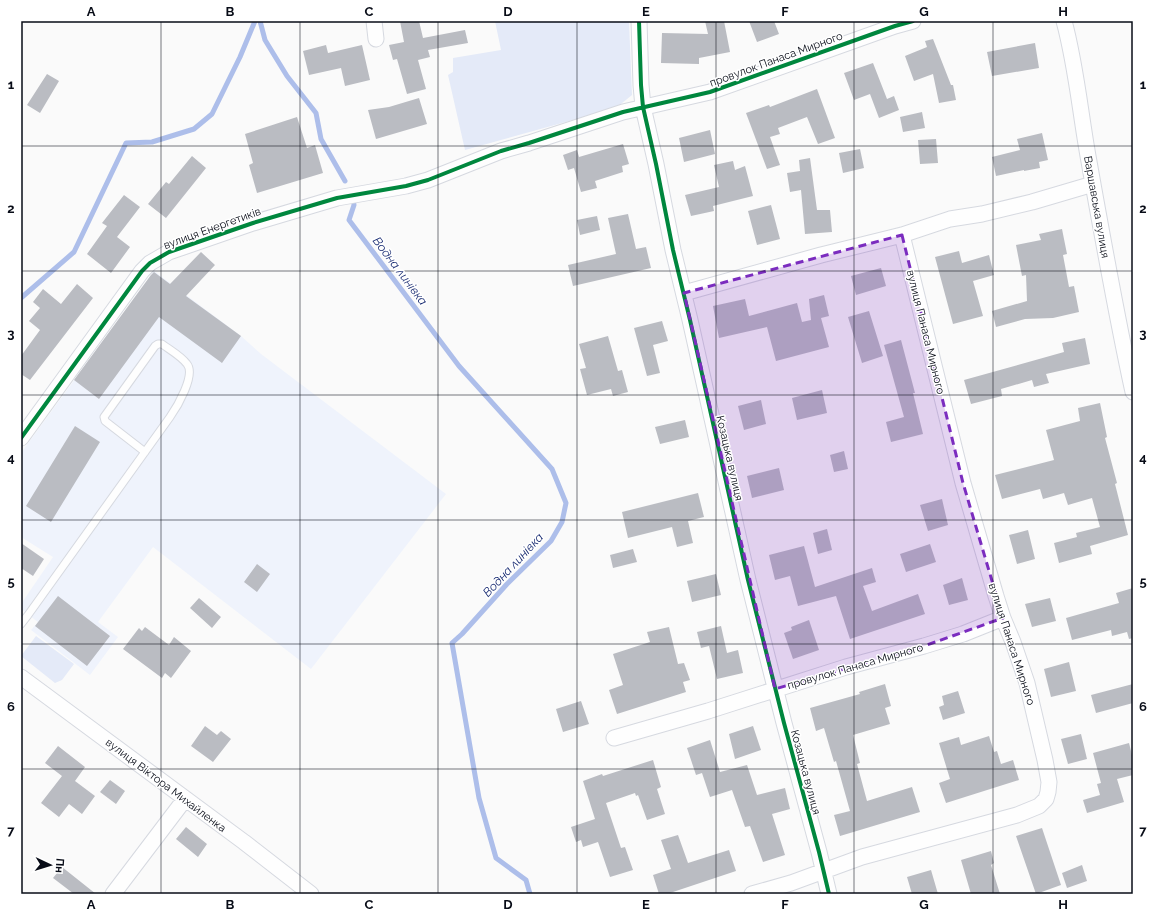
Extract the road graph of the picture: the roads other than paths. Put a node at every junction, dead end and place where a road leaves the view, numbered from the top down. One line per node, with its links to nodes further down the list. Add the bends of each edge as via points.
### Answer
1 (374, 21): 5 (street)
2 (639, 21): 6 (street, Козацька вулиця)
3 (913, 21): 6 (street, провулок Панаса Мирного, via 710,92)
4 (1064, 21): 8 (street, Варшавська вулиця)
5 (376, 39)
6 (642, 107): 7 (street, провулок Панаса Мирного, via 501,151); 10 (street, Козацька вулиця)
7 (468, 164): 12 (street, вулиця Енергетиків, via 417,183 337,198 290,211 195,242 150,263 137,277)
8 (1093, 184): 9 (street, via 1032,202 946,221); 11 (street, Варшавська вулиця)
9 (902, 235): 10 (street); 14 (street, вулиця Панаса Мирного, via 963,483)
10 (684, 293): 17 (street, Козацька вулиця)
11 (1133, 392)
12 (21, 438)
13 (145, 452): 13 (lane, via 105,421 104,417 155,346 162,344 187,364 190,373 177,406); 15 (lane)
14 (1003, 618): 17 (street, провулок Панаса Мирного, via 963,634 846,666); 20 (street, вулиця Панаса Мирного, via 1020,661 1034,710 1049,782 1046,799 1039,806 1011,817 862,857)
15 (21, 624)
16 (22, 680): 19 (street, вулиця Віктора Михайленка)
17 (775, 689): 18 (street, провулок Панаса Мирного); 20 (street, Козацька вулиця)
18 (614, 738)
19 (185, 799): 21 (street); 22 (street, вулиця Віктора Михайленка)
20 (824, 870): 23 (street, вулиця Панаса Мирного); 24 (street, Козацька вулиця)
21 (113, 894)
22 (311, 894)
23 (752, 894)
24 (829, 894)

